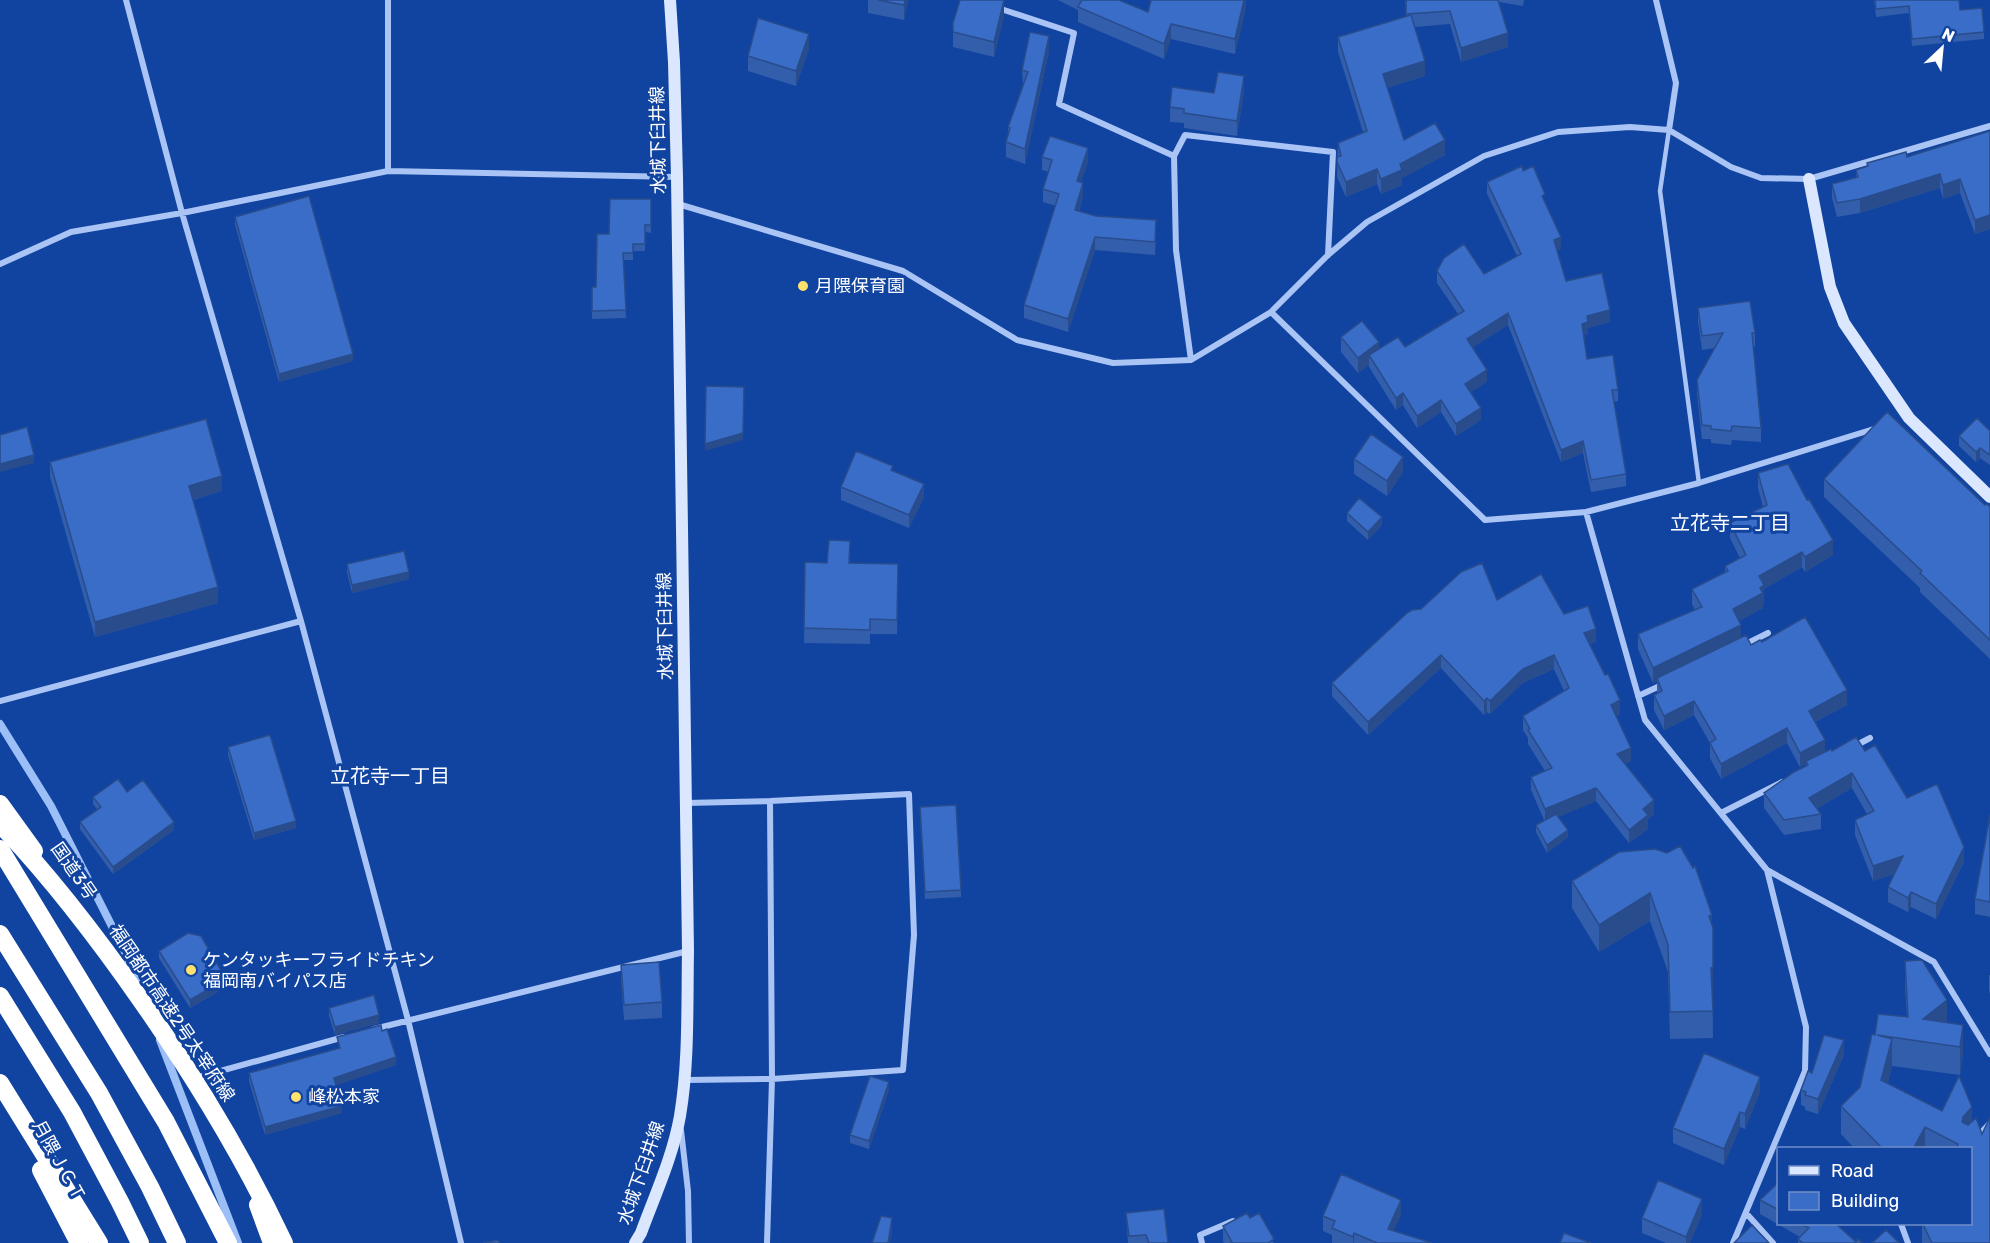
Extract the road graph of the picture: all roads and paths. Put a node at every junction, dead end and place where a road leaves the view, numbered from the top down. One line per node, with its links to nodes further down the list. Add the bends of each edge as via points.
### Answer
1 (126, 0): 13 (street)
2 (388, 0): 9 (street)
3 (670, 0): 10 (main road, 水城下臼井線)
4 (1656, 0): 7 (street, via 1676,83)
5 (986, 4): 8 (street, via 1074,33 1059,104)
6 (1990, 126): 11 (street)
7 (1669, 130): 11 (street, via 1731,167 1761,178); 14 (street, via 1630,127 1558,132 1484,156 1367,222); 19 (lane, via 1660,191)
8 (1174, 156): 14 (street, via 1185,135 1333,152); 17 (street, via 1176,250)
9 (388, 171): 10 (street); 13 (street)
10 (677, 177): 12 (main road, 水城下臼井線)
11 (1809, 179): 20 (main road, via 1830,287 1844,323 1904,419)
12 (677, 204): 17 (street, via 903,271 1017,340 1113,363); 32 (main road, 水城下臼井線)
13 (182, 213): 15 (street, via 71,232); 22 (street)
14 (1328, 255): 16 (street)
15 (0, 264)
16 (1271, 312): 17 (street); 21 (street, via 1485,520)
17 (1191, 360)
18 (1887, 424): 19 (street)
19 (1699, 483): 21 (street)
20 (1990, 497)
21 (1586, 512): 26 (street)
22 (301, 621): 27 (street); 41 (street)
23 (1768, 633): 24 (street)
24 (1738, 647)
25 (1668, 682): 26 (street)
26 (1638, 696): 34 (street, via 1645,720)
27 (0, 701)
28 (1870, 738): 29 (street)
29 (1849, 749)
30 (1785, 781): 34 (street)
31 (770, 801): 32 (street); 46 (street); 46 (street, via 909,794 914,935 903,1070)
32 (686, 803): 39 (main road, 水城下臼井線)
33 (0, 804): 45 (highway, 国道3号)
34 (1720, 813): 37 (street)
35 (0, 824): 62 (highway, 福岡都市高速2号太宰府線, bridge, via 79,915 168,1039 238,1151)
36 (0, 849): 60 (highway, via 166,1122)
37 (1767, 870): 44 (street, via 1934,962); 53 (street, via 1806,1027 1805,1071)
38 (0, 934): 59 (highway, via 99,1092)
39 (688, 951): 41 (street); 47 (main road, 水城下臼井線)
40 (0, 996): 58 (highway, via 72,1112)
41 (408, 1020): 42 (street); 63 (street)
42 (363, 1032)
43 (352, 1035): 45 (street)
44 (1990, 1054)
45 (194, 1078): 61 (highway, 国道3号, via 238,1154)
46 (772, 1078): 47 (street); 66 (street)
47 (685, 1080): 50 (main road, 水城下臼井線)
48 (0, 1083): 57 (highway)
49 (0, 1100): 56 (highway, 月隈ＪＣＴ)
50 (680, 1118): 64 (main road, 水城下臼井線, via 669,1158); 65 (street)
51 (1990, 1123): 52 (street)
52 (1969, 1147)
53 (1746, 1213): 68 (street); 69 (street)
54 (1242, 1217): 67 (street, via 1200,1235)
55 (1901, 1225): 70 (street)
56 (79, 1243)
57 (99, 1243)
58 (140, 1243)
59 (177, 1243)
60 (228, 1243)
61 (272, 1243)
62 (284, 1243)
63 (461, 1243)
64 (635, 1243)
65 (689, 1243)
66 (767, 1243)
67 (1202, 1243)
68 (1733, 1243)
69 (1773, 1243)
70 (1908, 1243)

